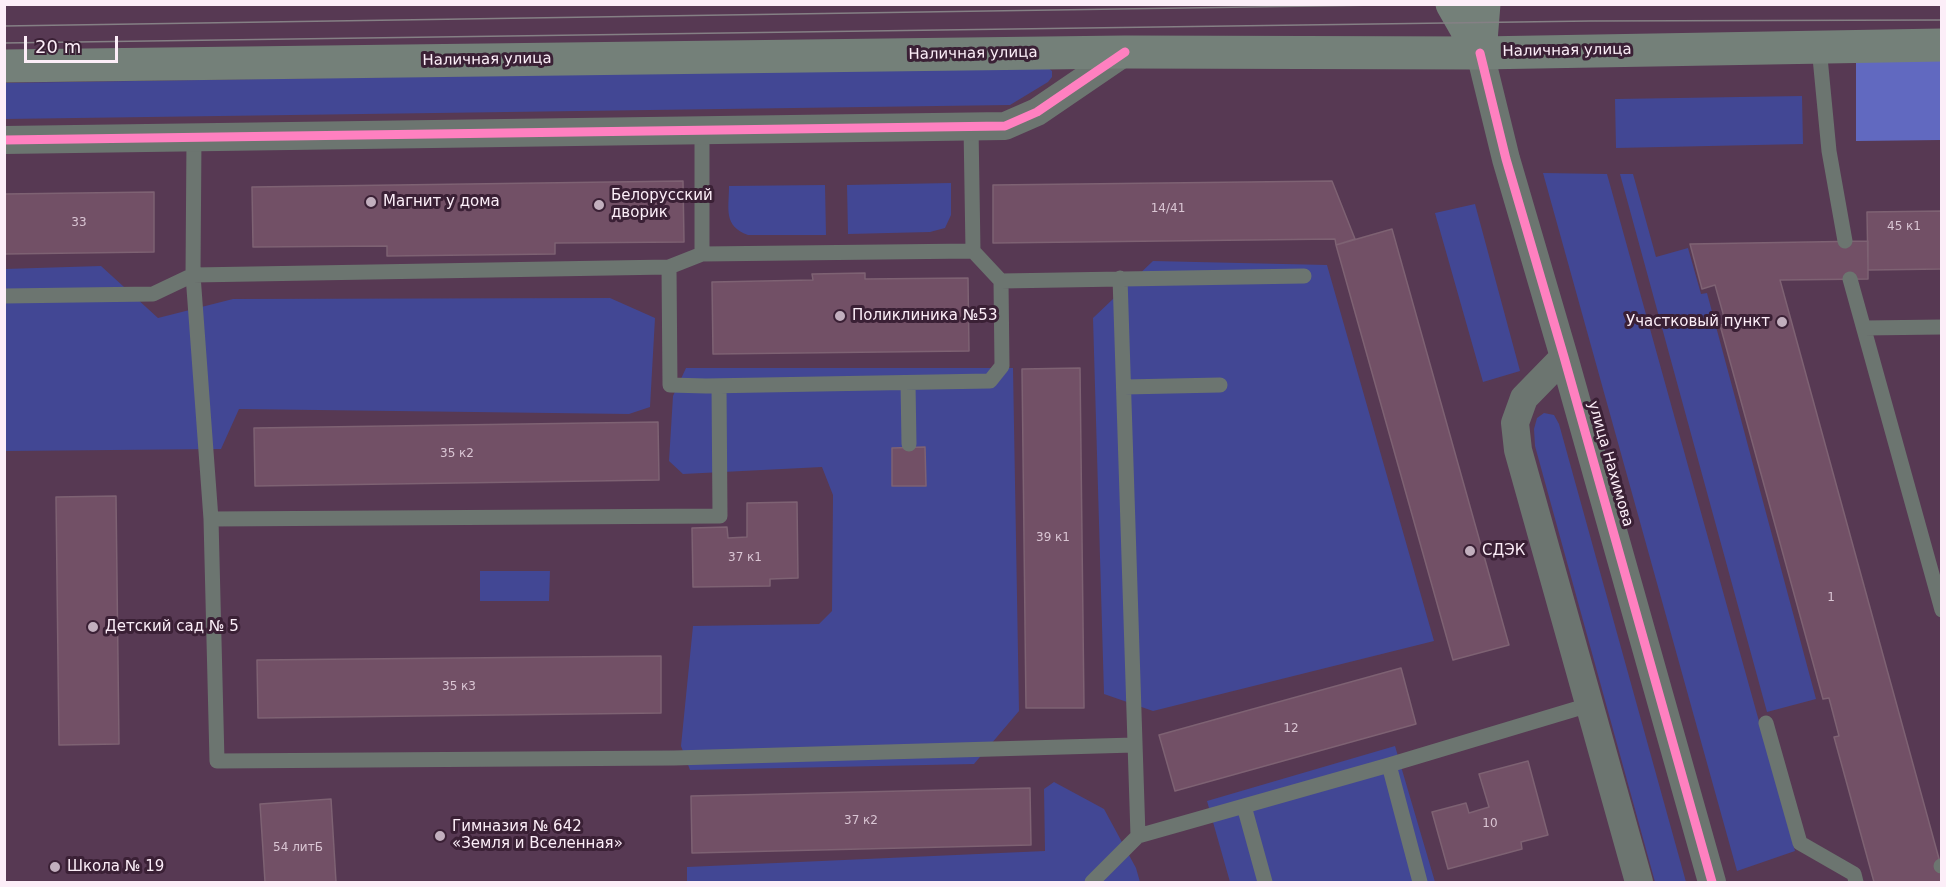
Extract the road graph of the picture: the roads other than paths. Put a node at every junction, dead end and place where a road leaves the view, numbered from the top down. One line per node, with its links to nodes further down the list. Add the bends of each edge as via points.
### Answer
1 (1452, 4): 6 (main road, улица Нахимова)
2 (1484, 4): 6 (main road, улица Нахимова)
3 (1941, 45): 4 (main road, Наличная улица)
4 (1819, 47): 6 (main road, Наличная улица); 12 (lane, via 1829,151)
5 (1125, 52): 6 (main road, Наличная улица); 7 (main road, Наличная улица); 8 (street, via 1037,112 1005,126)
6 (1480, 52): 24 (street, улица Нахимова, via 1506,159)
7 (4, 66)
8 (970, 126): 9 (street); 13 (lane)
9 (702, 130): 10 (street); 14 (lane)
10 (194, 137): 11 (street); 16 (lane)
11 (4, 140)
12 (1845, 242)
13 (973, 251): 14 (lane); 20 (lane)
14 (702, 254): 15 (lane)
15 (669, 267): 16 (lane); 27 (lane, via 670,385)
16 (193, 275): 21 (lane, via 153,294); 30 (lane)
17 (1304, 276): 18 (lane)
18 (1120, 278): 20 (lane); 28 (lane)
19 (1851, 279): 23 (lane)
20 (1000, 281): 25 (lane, via 1002,366 990,381)
21 (4, 296)
22 (1941, 327): 23 (lane)
23 (1864, 328): 31 (lane)
24 (1564, 357): 32 (street, via 1524,398 1515,423 1518,450); 42 (street, улица Нахимова)
25 (908, 383): 27 (lane); 29 (lane)
26 (1220, 385): 28 (lane)
27 (719, 386): 30 (lane, via 720,516)
28 (1124, 387): 34 (lane)
29 (909, 444)
30 (211, 519): 34 (lane, via 217,761 674,758)
31 (1941, 610)
32 (1589, 705): 35 (lane); 41 (street)
33 (1766, 723): 43 (lane, via 1800,843 1854,874)
34 (1134, 746): 37 (lane)
35 (1389, 765): 36 (lane); 40 (lane)
36 (1244, 806): 37 (lane); 39 (lane)
37 (1138, 836): 38 (lane)
38 (1092, 882)
39 (1265, 882)
40 (1420, 882)
41 (1639, 882)
42 (1712, 882)
43 (1856, 882)

